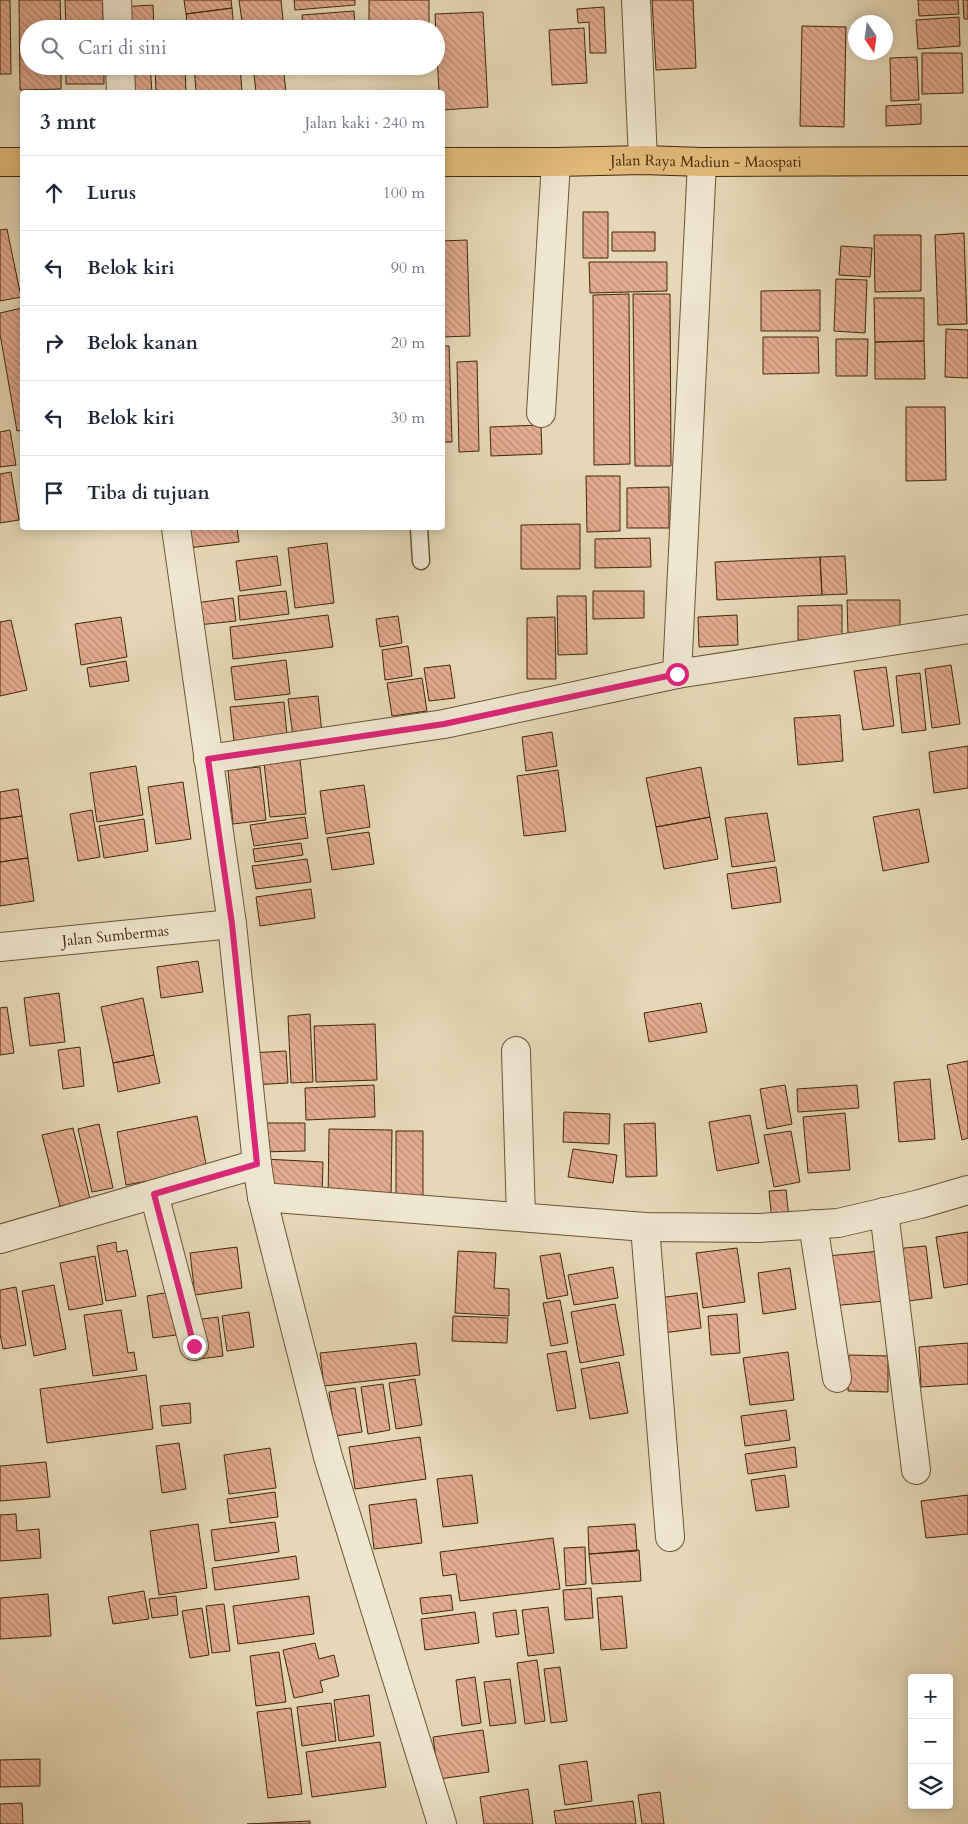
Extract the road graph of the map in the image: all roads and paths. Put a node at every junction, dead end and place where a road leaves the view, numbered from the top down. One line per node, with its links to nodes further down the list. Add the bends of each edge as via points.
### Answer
1 (117, 0): 3 (street)
2 (636, 0): 6 (street)
3 (118, 20)
4 (120, 75): 5 (street)
5 (121, 90)
6 (644, 160): 11 (highway, Jalan Raya Madiun - Maospati); 12 (highway, Jalan Raya Madiun - Maospati)
7 (968, 161): 12 (highway, Jalan Raya Madiun - Maospati)
8 (0, 162): 9 (highway)
9 (20, 162)
10 (445, 162): 11 (highway, Jalan Raya Madiun - Maospati)
11 (556, 162): 13 (street)
12 (702, 162): 18 (street)
13 (542, 413)
14 (176, 530): 19 (street)
15 (419, 530): 16 (lane)
16 (421, 560)
17 (968, 629): 18 (street)
18 (677, 674): 19 (street, via 444,724)
19 (208, 759): 20 (street)
20 (232, 924): 21 (street, Jalan Sumbermas); 23 (street)
21 (0, 947)
22 (516, 1051): 28 (street)
23 (257, 1164): 25 (street); 26 (street)
24 (968, 1190): 27 (street)
25 (154, 1194): 31 (street); 32 (street)
26 (262, 1197): 28 (street); 36 (street, via 328,1457)
27 (884, 1212): 29 (street, via 838,1223); 34 (street)
28 (521, 1217): 30 (street)
29 (813, 1224): 30 (street, via 759,1228); 33 (street)
30 (645, 1227): 35 (street)
31 (0, 1239)
32 (194, 1346)
33 (837, 1378)
34 (916, 1470)
35 (670, 1536)
36 (442, 1824)

